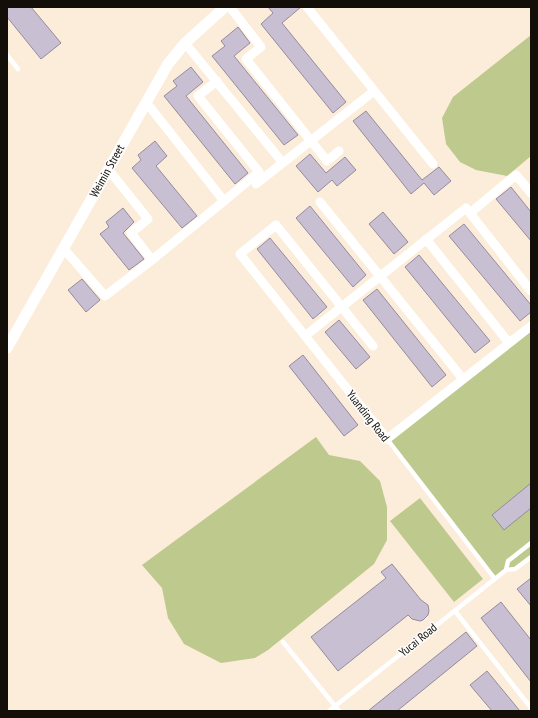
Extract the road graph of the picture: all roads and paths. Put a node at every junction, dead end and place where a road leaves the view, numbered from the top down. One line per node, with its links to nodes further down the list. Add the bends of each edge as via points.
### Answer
1 (225, 7): 4 (street, Weimin Street)
2 (230, 7): 10 (street, via 261,47 246,59)
3 (308, 7): 8 (street)
4 (185, 43): 7 (street); 9 (street, Weimin Street, via 168,64)
5 (7, 55): 6 (lane)
6 (18, 69)
7 (217, 81): 12 (street); 17 (street, via 198,96 259,172)
8 (374, 91): 10 (street); 13 (street)
9 (146, 102): 14 (street, Weimin Street); 17 (street)
10 (311, 141): 11 (street, via 327,161); 12 (street)
11 (339, 151)
12 (283, 163): 15 (street)
13 (433, 164)
14 (108, 169): 21 (street, Weimin Street); 22 (street, via 148,219 131,233)
15 (256, 184)
16 (531, 194): 19 (street, via 516,175)
17 (224, 201): 22 (street)
18 (320, 202): 23 (street)
19 (470, 213): 20 (street, via 466,208); 24 (street)
20 (426, 239): 23 (street); 28 (street)
21 (64, 249): 22 (street, via 105,296); 30 (street, Weimin Street)
22 (152, 260)
23 (380, 276): 25 (street); 31 (street)
24 (531, 291)
25 (341, 306): 27 (street); 27 (street, Yuanding Road, via 276,225 240,254); 29 (street)
26 (531, 326): 28 (street)
27 (305, 336): 32 (street, Yuanding Road)
28 (509, 343): 31 (street)
29 (373, 346)
30 (7, 348)
31 (463, 380): 32 (street)
32 (387, 439): 36 (lane, Yuanding Road)
33 (531, 543): 35 (lane, Yucai Road, via 508,561)
34 (531, 557): 35 (lane, Yucai Road, via 515,569)
35 (506, 570): 36 (lane, Yucai Road)
36 (495, 579): 37 (lane, Yucai Road)
37 (455, 611): 39 (lane, Yucai Road); 40 (lane)
38 (283, 642): 39 (lane)
39 (335, 706): 41 (lane, Yucai Road); 42 (lane)
40 (531, 708)
41 (329, 711)
42 (339, 711)

